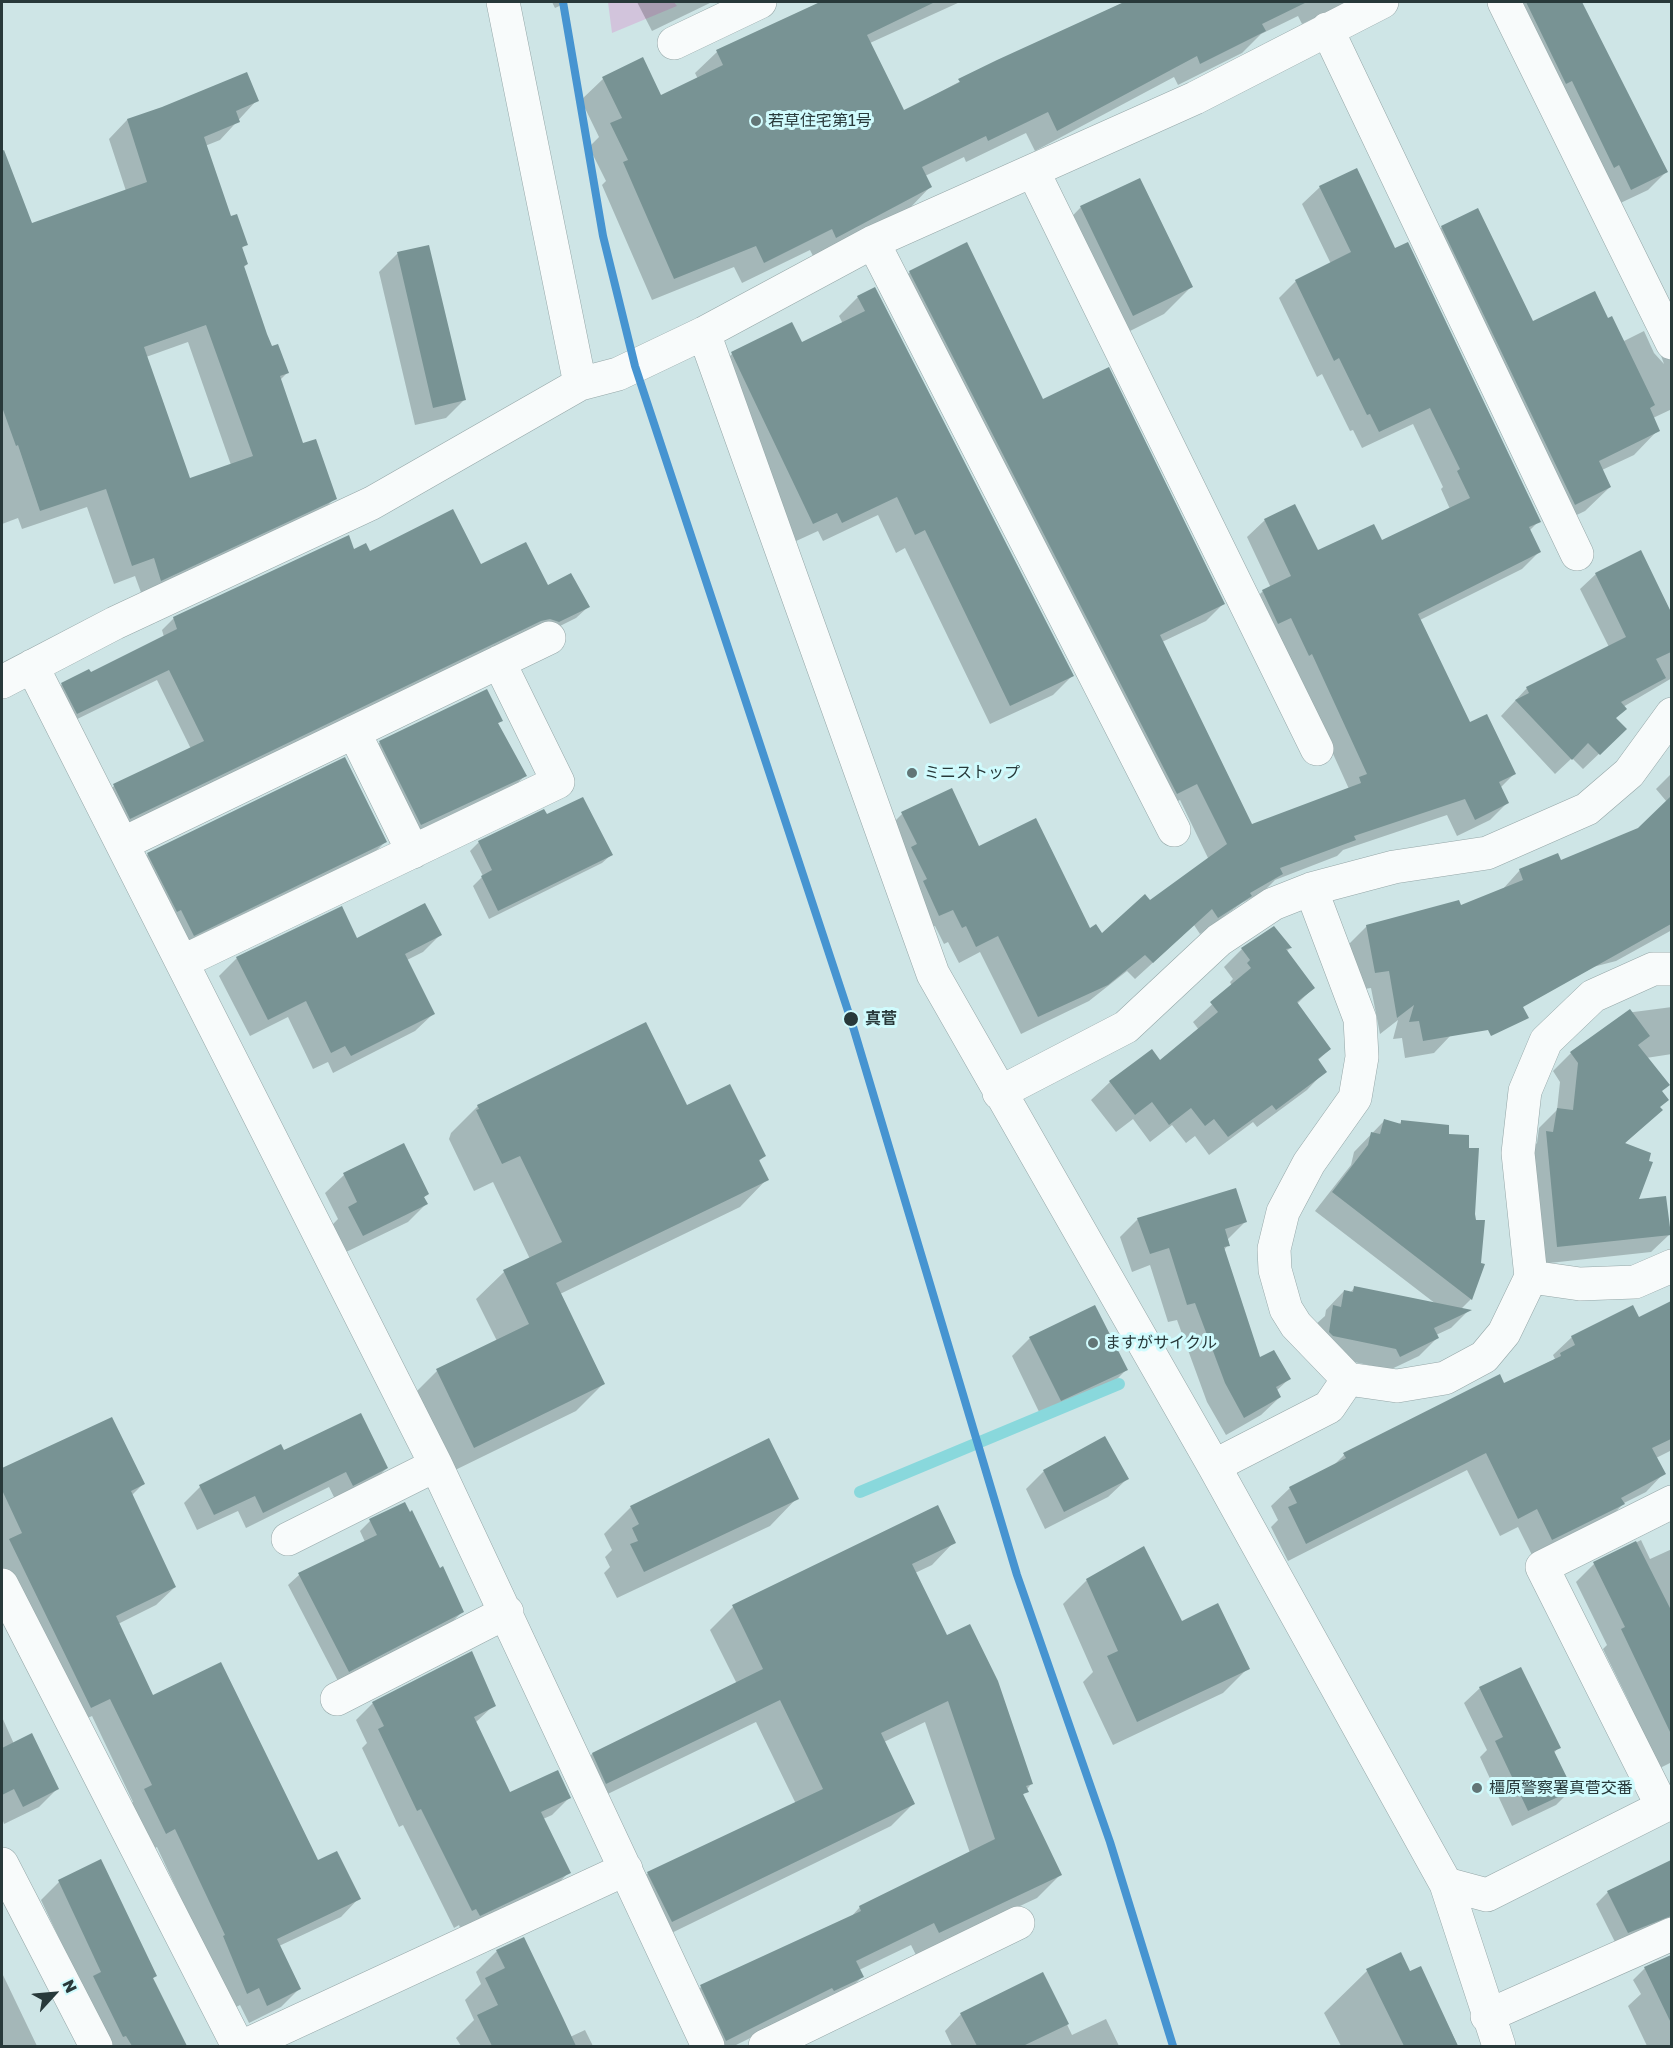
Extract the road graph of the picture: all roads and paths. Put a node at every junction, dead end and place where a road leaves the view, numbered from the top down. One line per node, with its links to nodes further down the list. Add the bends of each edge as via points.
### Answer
1 (503, 2): 11 (street)
2 (760, 2): 6 (street)
3 (1382, 2): 5 (street)
4 (1504, 2): 10 (street)
5 (1327, 29): 7 (street, via 1195,98); 12 (street)
6 (674, 43)
7 (1033, 171): 8 (street); 19 (street)
8 (873, 242): 9 (street); 20 (street)
9 (704, 333): 11 (street, via 618,374); 26 (street, via 933,974)
10 (1671, 343)
11 (580, 384): 15 (street, via 372,503)
12 (1577, 554)
13 (549, 638): 14 (street)
14 (499, 662): 18 (street); 22 (street, via 558,782)
15 (32, 666): 16 (street); 21 (street)
16 (2, 682)
17 (1671, 714): 23 (street, via 1629,773 1587,809 1487,854 1394,867)
18 (354, 732): 21 (street); 22 (street)
19 (1317, 749)
20 (1174, 830)
21 (122, 844): 24 (street)
22 (413, 852): 24 (street)
23 (1311, 889): 26 (street, via 1273,904 1219,940 1126,1027); 29 (street, via 1360,1019 1362,1057 1354,1098 1309,1163 1283,1212 1275,1270 1286,1309 1296,1325)
24 (182, 962): 30 (street)
25 (1671, 969): 28 (street, via 1653,969 1593,996 1546,1041 1525,1091 1518,1153)
26 (999, 1093): 31 (street)
27 (1671, 1266): 28 (street, via 1653,1276 1617,1283 1580,1284)
28 (1531, 1277): 29 (street, via 1504,1333 1484,1357 1466,1368 1445,1378 1397,1386)
29 (1348, 1379): 31 (street, via 1329,1407)
30 (436, 1465): 33 (street); 35 (street)
31 (1214, 1466): 40 (street)
32 (1671, 1502): 37 (street, via 1542,1567)
33 (288, 1539)
34 (2, 1585): 45 (street)
35 (507, 1612): 36 (street); 39 (street)
36 (337, 1699)
37 (1667, 1804): 40 (street, via 1487,1895)
38 (2, 1864): 44 (street)
39 (626, 1869): 46 (street); 47 (street)
40 (1446, 1884): 43 (street)
41 (1018, 1923): 48 (street)
42 (1671, 1934): 43 (street)
43 (1487, 2016): 49 (street)
44 (96, 2046)
45 (238, 2046)
46 (244, 2046)
47 (708, 2046)
48 (765, 2046)
49 (1499, 2046)

